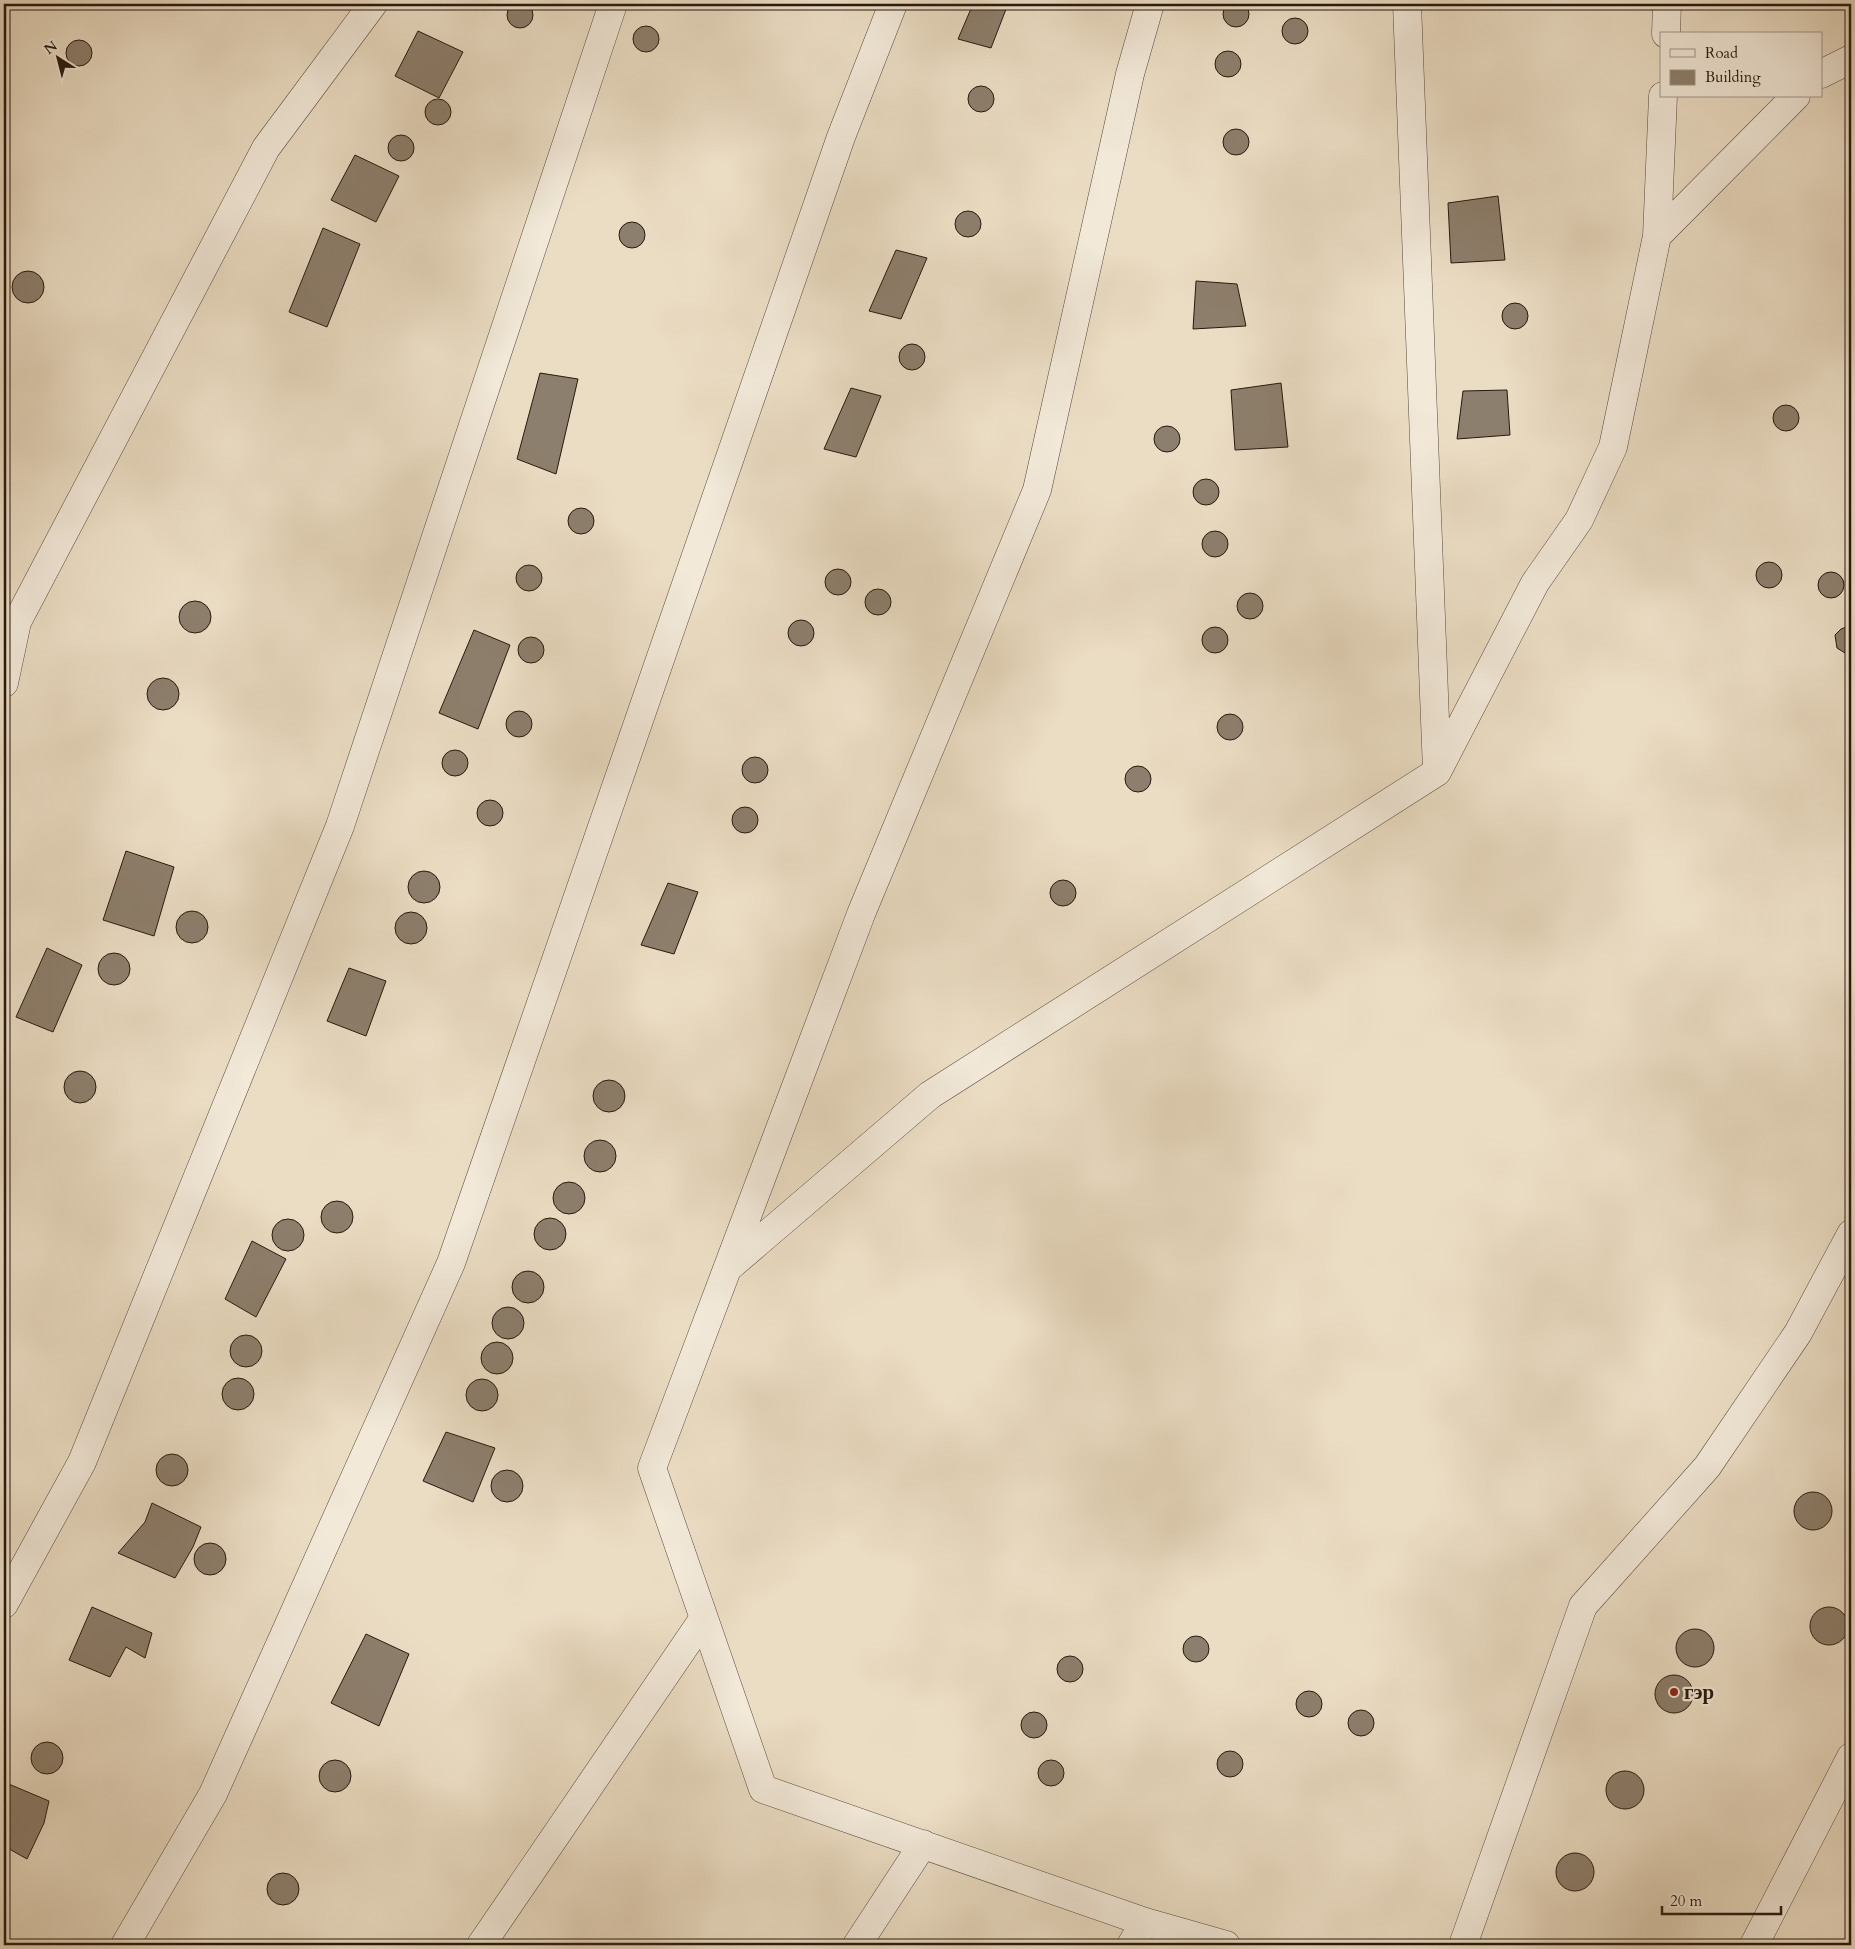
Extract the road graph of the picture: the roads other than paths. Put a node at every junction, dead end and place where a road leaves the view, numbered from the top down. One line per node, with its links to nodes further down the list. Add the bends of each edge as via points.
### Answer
1 (373, 4): 13 (street, via 266,148)
2 (613, 4): 18 (street, via 340,826 82,1462)
3 (893, 4): 23 (street, via 841,137 451,1263 213,1794)
4 (1150, 4): 17 (street, via 1127,84 1037,490 861,914)
5 (1407, 4): 15 (street)
6 (1667, 4): 7 (street)
7 (1666, 32)
8 (1851, 59): 9 (street)
9 (1822, 74)
10 (1663, 98): 12 (street)
11 (1794, 98): 12 (street)
12 (1657, 236): 15 (street, via 1613,447 1579,520 1535,582)
13 (11, 628): 14 (street)
14 (4, 683)
15 (1437, 772): 17 (street, via 930,1095)
16 (1851, 1234): 28 (street, via 1798,1333 1707,1467 1583,1606)
17 (727, 1268): 19 (street, via 652,1468)
18 (4, 1604)
19 (704, 1618): 21 (street, via 763,1789); 24 (street)
20 (1851, 1757): 29 (street)
21 (923, 1844): 22 (street); 25 (street)
22 (1146, 1922): 26 (street); 27 (street)
23 (125, 1945)
24 (481, 1945)
25 (858, 1945)
26 (1131, 1945)
27 (1226, 1945)
28 (1463, 1945)
29 (1754, 1945)

